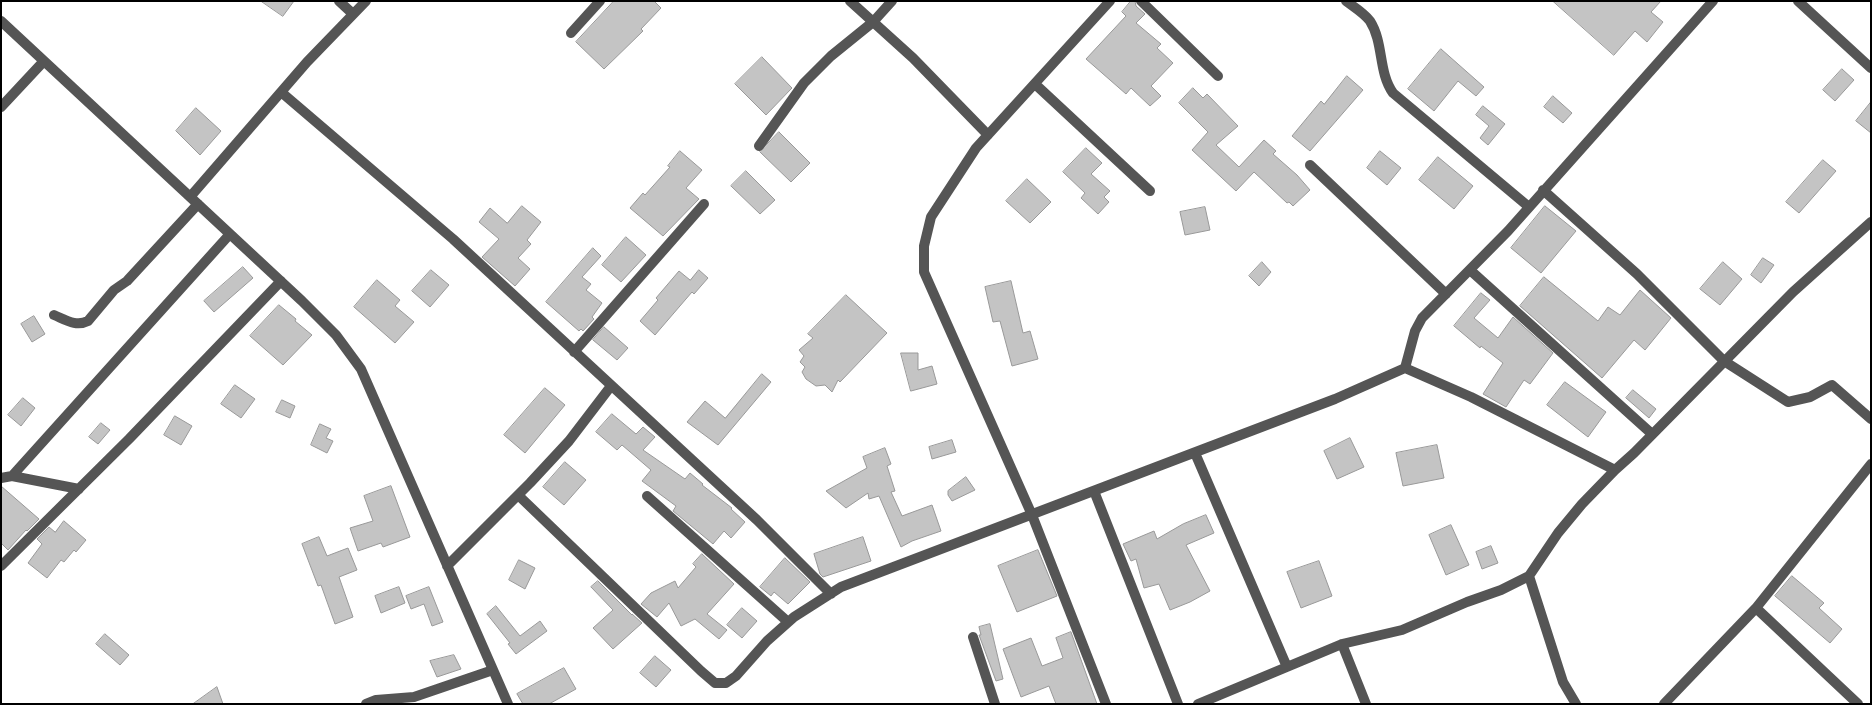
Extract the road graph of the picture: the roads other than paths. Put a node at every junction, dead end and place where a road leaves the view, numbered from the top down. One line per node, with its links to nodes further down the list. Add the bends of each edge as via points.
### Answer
1 (338, 1): 11 (street)
2 (366, 1): 11 (street)
3 (600, 1): 14 (street)
4 (850, 1): 13 (street)
5 (892, 1): 13 (street)
6 (1110, 1): 18 (street)
7 (1141, 1): 17 (street)
8 (1346, 1): 29 (street, via 1361,12 1374,29 1385,78 1393,93)
9 (1713, 1): 24 (street)
10 (1798, 1): 16 (street)
11 (353, 14): 19 (street)
12 (1, 21): 15 (street)
13 (873, 22): 21 (street, via 914,58); 22 (street, via 831,56 804,83)
14 (571, 33)
15 (44, 60): 20 (street); 26 (street)
16 (1871, 68)
17 (1218, 76)
18 (1035, 84): 21 (street); 25 (street)
19 (281, 92): 26 (street); 36 (street, via 454,239)
20 (1, 107)
21 (988, 135): 51 (street, via 976,148 930,217 924,246 924,272)
22 (759, 146)
23 (1310, 165): 34 (street)
24 (1543, 190): 29 (street); 37 (street, via 1638,274)
25 (1150, 191)
26 (190, 197): 27 (street)
27 (198, 204): 31 (street); 35 (street, via 127,281 114,290 88,321 74,324)
28 (704, 204): 36 (street)
29 (1529, 207): 32 (street)
30 (1871, 222): 37 (street, via 1793,292)
31 (230, 234): 33 (street); 45 (street)
32 (1470, 270): 34 (street); 41 (street)
33 (280, 281): 47 (street); 53 (street, via 336,335 362,369)
34 (1446, 294): 38 (street, via 1422,318 1415,332)
35 (54, 315)
36 (574, 352): 39 (street)
37 (1724, 361): 40 (street, via 1788,402 1810,397 1832,386); 41 (street)
38 (1405, 368): 42 (street, via 1335,399); 44 (street, via 1471,397)
39 (611, 386): 49 (street, via 569,441); 55 (street, via 757,520)
40 (1871, 419)
41 (1652, 434): 44 (street)
42 (1195, 453): 48 (street); 60 (street)
43 (1871, 464): 56 (street)
44 (1615, 470): 54 (street, via 1558,533)
45 (12, 476): 46 (street); 47 (street)
46 (1, 478)
47 (79, 489): 52 (street)
48 (1094, 492): 51 (street); 66 (street)
49 (518, 495): 53 (street); 57 (street, via 715,683 726,683 736,676)
50 (647, 496): 57 (street)
51 (1032, 515): 55 (street, via 841,587); 65 (street)
52 (1, 566)
53 (447, 566): 61 (street)
54 (1529, 576): 59 (street, via 1402,630); 69 (street, via 1563,682)
55 (831, 594): 57 (street)
56 (1756, 608): 70 (street); 71 (street)
57 (788, 622)
58 (973, 637): 64 (street)
59 (1342, 644): 60 (street); 68 (street)
60 (1287, 667): 67 (street)
61 (493, 670): 62 (street, via 414,696 376,700); 63 (street)
62 (366, 704)
63 (508, 704)
64 (995, 704)
65 (1106, 704)
66 (1178, 704)
67 (1198, 704)
68 (1366, 704)
69 (1576, 704)
70 (1664, 704)
71 (1858, 704)

